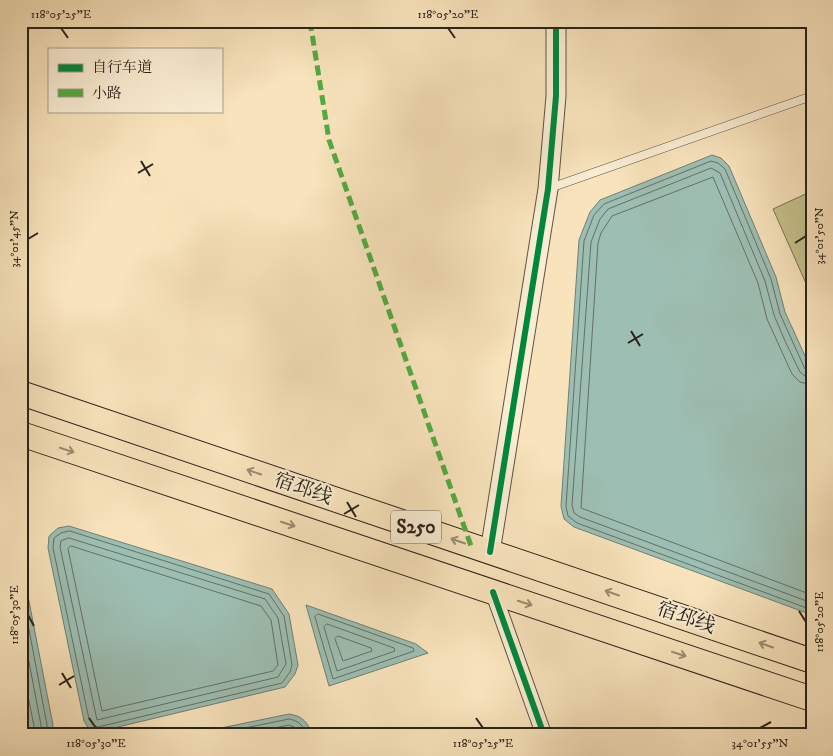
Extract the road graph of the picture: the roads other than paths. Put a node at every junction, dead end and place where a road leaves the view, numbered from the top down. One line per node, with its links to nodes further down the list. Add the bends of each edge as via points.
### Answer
1 (559, 23): 3 (street)
2 (812, 96): 3 (lane)
3 (548, 189): 6 (street)
4 (21, 393): 6 (main road, 宿邳线 / S250, one-way to 4)
5 (21, 434): 7 (main road, 宿邳线 / S250, one-way to 7)
6 (490, 552): 8 (main road, 宿邳线 / S250, one-way to 6)
7 (493, 592): 9 (main road, 宿邳线 / S250, one-way to 9); 10 (street)
8 (812, 661)
9 (812, 698)
10 (544, 735)

